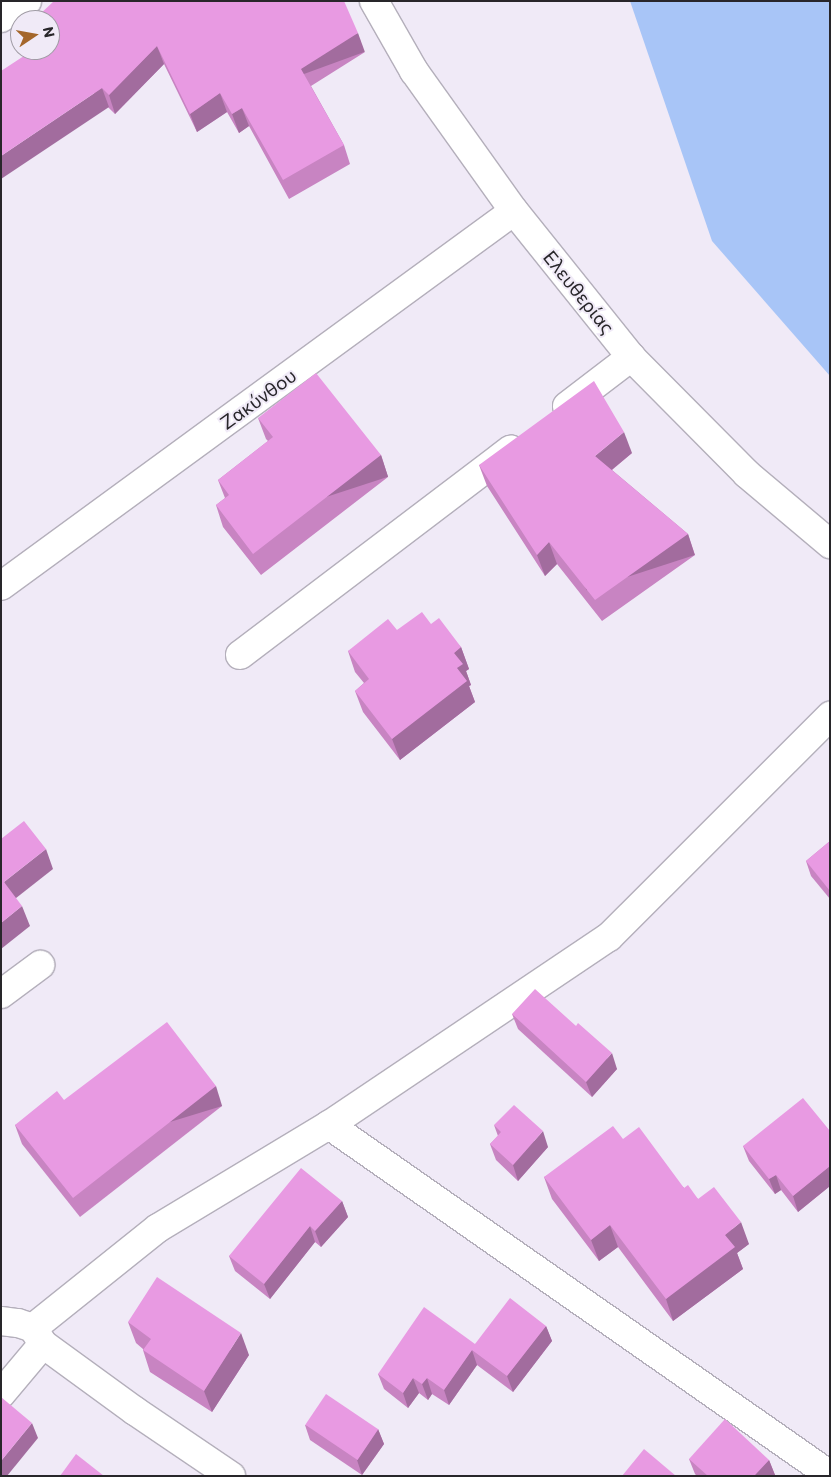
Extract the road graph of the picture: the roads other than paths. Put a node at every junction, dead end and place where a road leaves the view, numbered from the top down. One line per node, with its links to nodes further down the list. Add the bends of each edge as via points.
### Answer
1 (26, 1): 3 (street)
2 (374, 1): 4 (street, Ελευθερίας, via 414,71)
3 (1, 18)
4 (514, 211): 5 (street, Ελευθερίας); 7 (street, Ζακύνθου)
5 (631, 357): 6 (street, Ελευθερίας, via 747,474); 8 (street)
6 (830, 544)
7 (1, 586)
8 (240, 655)
9 (830, 716): 12 (street, via 609,938)
10 (40, 965): 11 (street)
11 (1, 994)
12 (329, 1125): 14 (street, via 158,1228); 16 (street)
13 (1, 1321): 14 (street, via 18,1323)
14 (38, 1336): 15 (street); 17 (street, via 135,1411)
15 (1, 1394)
16 (830, 1475)
17 (231, 1476)

